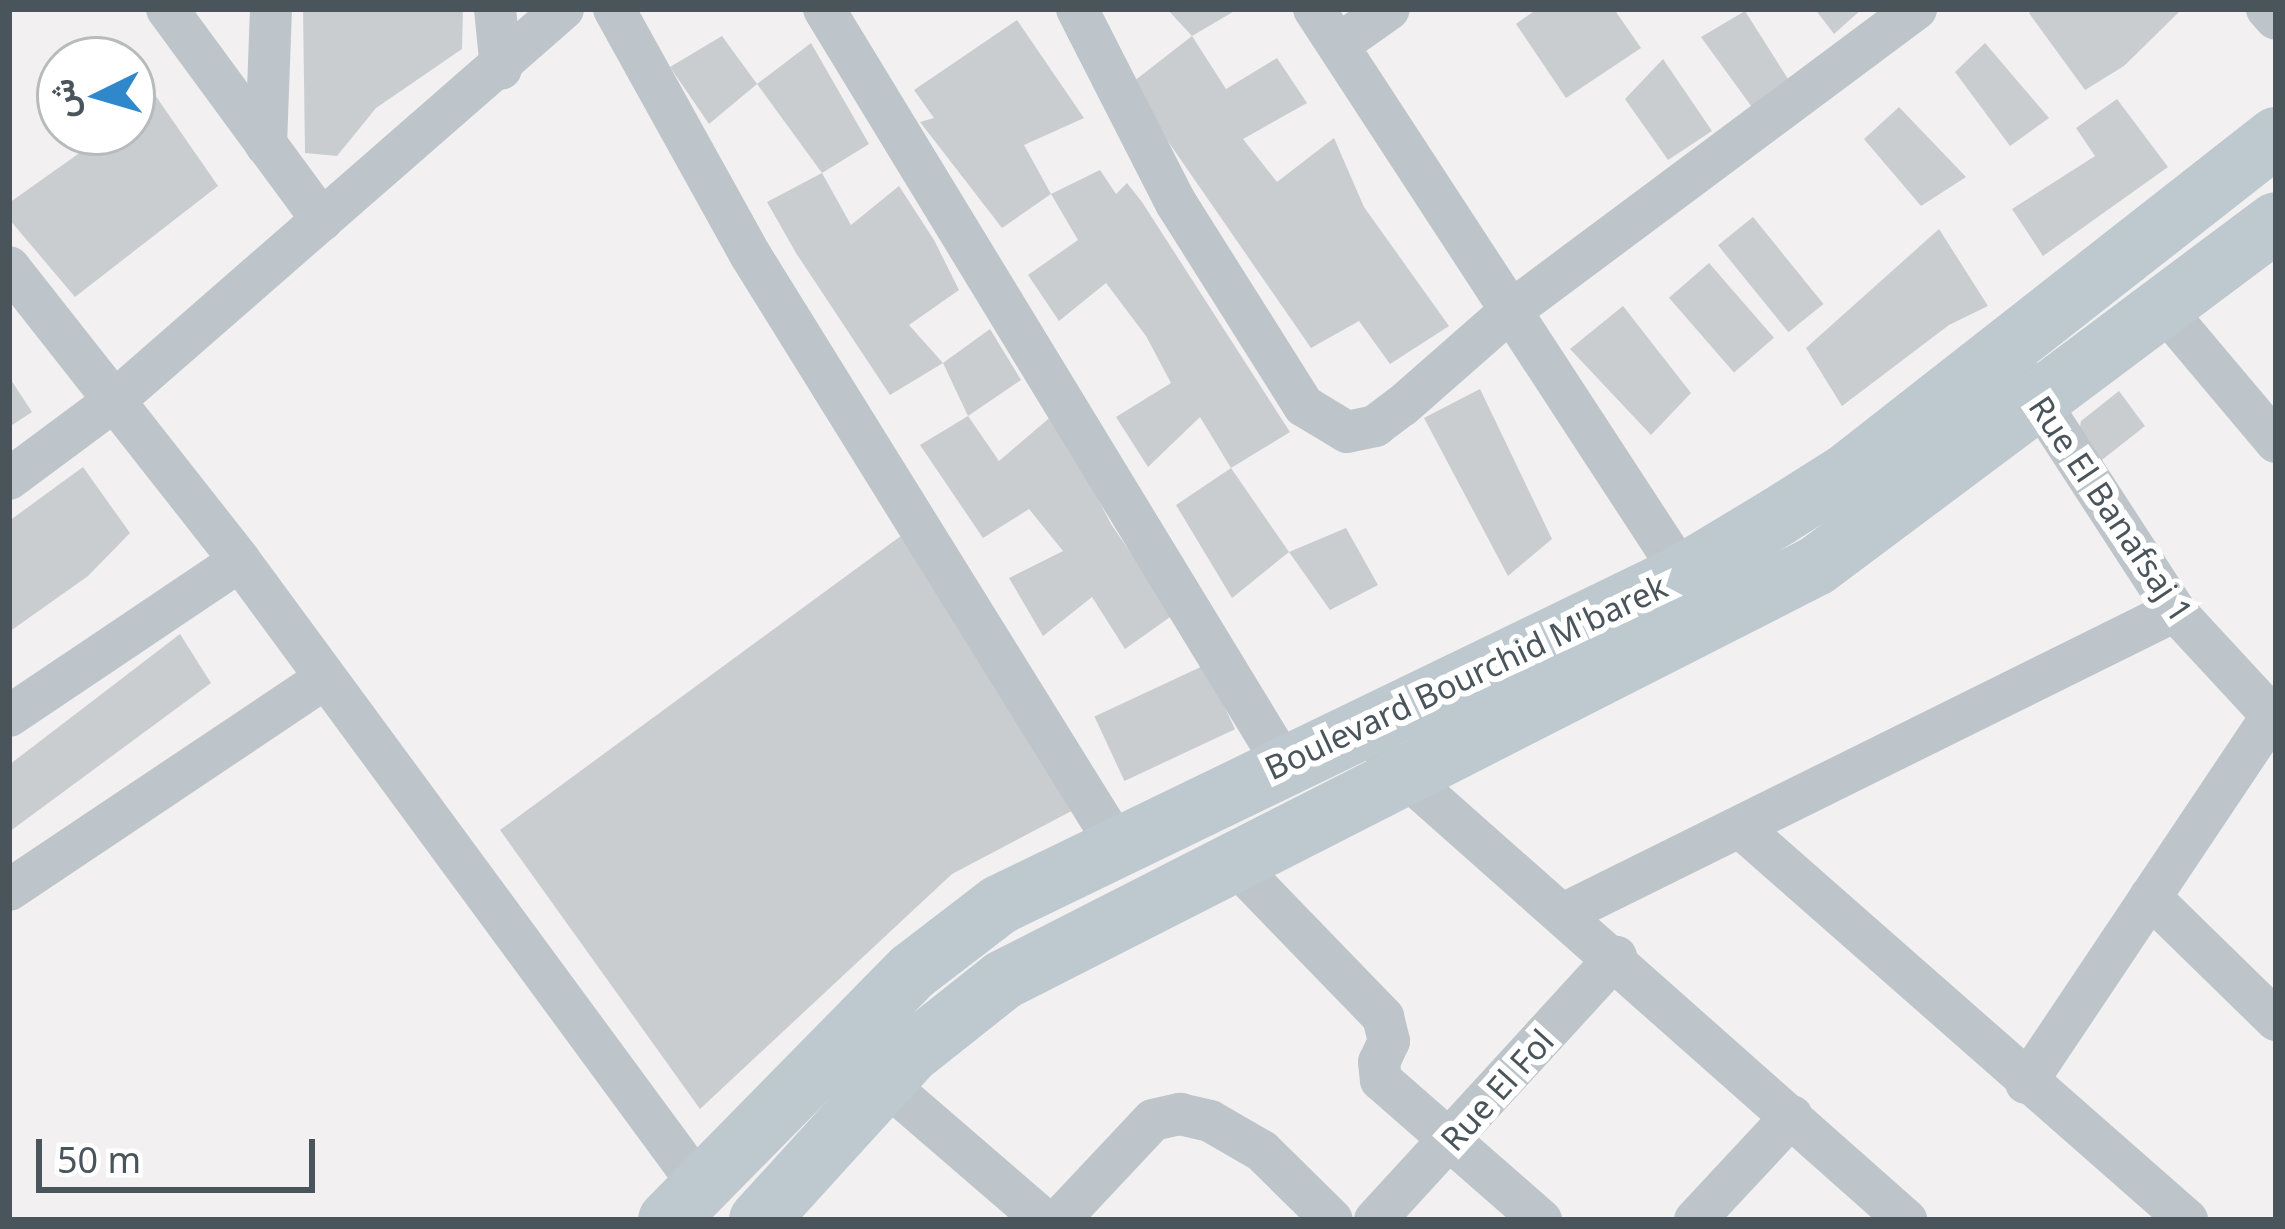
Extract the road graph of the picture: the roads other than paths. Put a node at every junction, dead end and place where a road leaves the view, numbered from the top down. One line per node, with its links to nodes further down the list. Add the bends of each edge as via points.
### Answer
1 (166, 9): 16 (street)
2 (271, 9): 16 (street)
3 (495, 9): 14 (street)
4 (562, 9): 14 (street)
5 (614, 9): 37 (street, via 751,256)
6 (824, 9): 34 (street)
7 (1077, 9): 21 (street, via 1176,202 1304,406 1330,428 1375,426)
8 (1314, 9): 13 (street)
9 (1389, 9): 13 (street)
10 (1916, 9): 21 (street)
11 (2267, 9): 12 (street)
12 (2276, 20)
13 (1338, 45): 21 (street)
14 (501, 69): 17 (street)
15 (2276, 137): 22 (main road, Boulevard Bourchid M'barek)
16 (266, 145): 17 (street)
17 (322, 220): 23 (street)
18 (2276, 222): 20 (main road, Boulevard Bourchid M'barek)
19 (9, 267): 23 (street)
20 (2164, 309): 24 (main road, Boulevard Bourchid M'barek); 25 (street)
21 (1508, 313): 28 (street)
22 (2002, 345): 24 (street, Rue El Banafsaj 1); 28 (main road, Boulevard Bourchid M'barek)
23 (114, 401): 26 (street); 27 (street)
24 (2040, 403): 28 (main road, Boulevard Bourchid M'barek, via 1816,566); 29 (street, Rue El Banafsaj 1)
25 (2276, 442)
26 (9, 479)
27 (240, 561): 30 (street); 31 (street)
28 (1698, 598): 33 (main road, Boulevard Bourchid M'barek); 35 (main road, Boulevard Bourchid M'barek)
29 (2175, 611): 32 (street, Rue El Banafsaj 1); 36 (street)
30 (325, 679): 39 (street); 49 (street)
31 (9, 716)
32 (2274, 718): 40 (street)
33 (1365, 730): 34 (main road, Boulevard Bourchid M'barek); 35 (street)
34 (1283, 763): 37 (main road, Boulevard Bourchid M'barek)
35 (1402, 781): 38 (main road, Boulevard Bourchid M'barek); 41 (street)
36 (1741, 828): 41 (street); 46 (street)
37 (1116, 844): 44 (main road, Boulevard Bourchid M'barek, via 974,923)
38 (1231, 860): 45 (main road, Boulevard Bourchid M'barek, via 1018,970 940,1024); 48 (street, via 1374,1005 1389,1034 1382,1080)
39 (9, 890)
40 (2150, 897): 43 (street); 46 (street)
41 (1567, 912): 42 (street)
42 (1616, 957): 47 (street); 48 (street, Rue El Fol)
43 (2276, 1021)
44 (840, 1042): 45 (street); 49 (main road, Boulevard Bourchid M'barek)
45 (884, 1083): 50 (main road, Boulevard Bourchid M'barek); 51 (street)
46 (2026, 1083): 58 (street)
47 (1792, 1116): 56 (street); 57 (street)
48 (1454, 1138): 54 (street, Rue El Fol); 55 (street)
49 (684, 1203)
50 (759, 1220)
51 (1044, 1220)
52 (1059, 1220): 53 (street, via 1153,1120 1180,1114 1210,1120 1262,1150)
53 (1331, 1220)
54 (1376, 1220)
55 (1541, 1220)
56 (1695, 1220)
57 (1906, 1220)
58 (2187, 1220)

